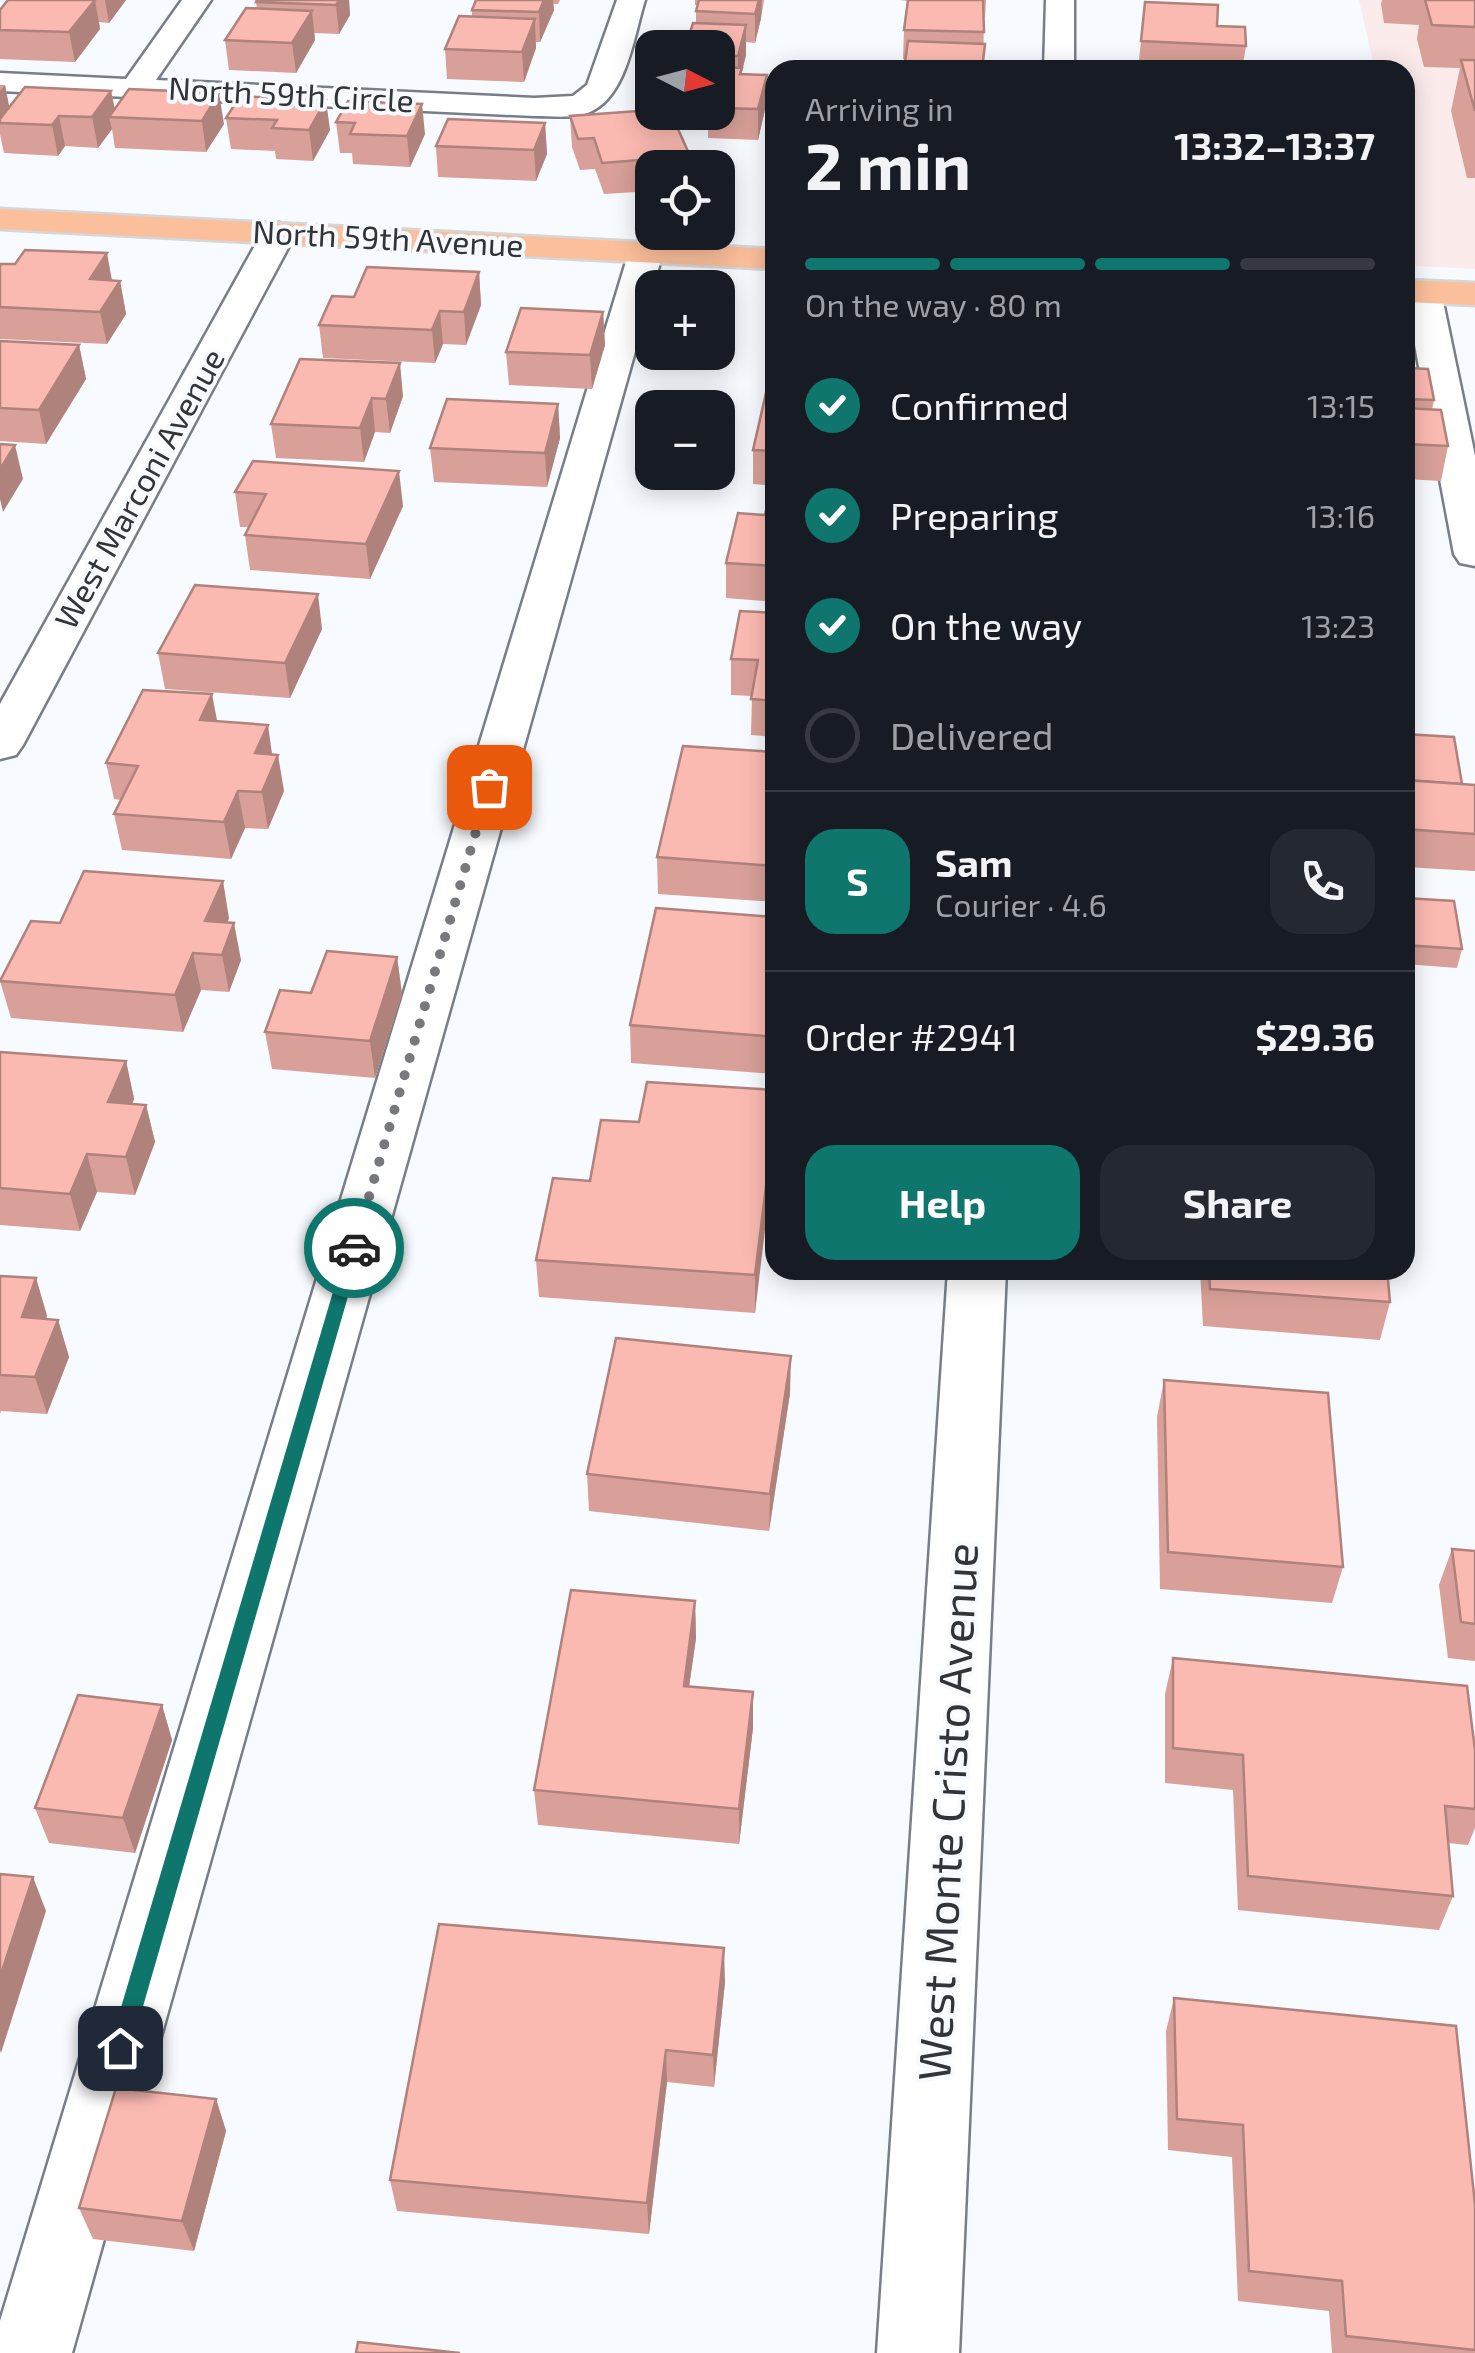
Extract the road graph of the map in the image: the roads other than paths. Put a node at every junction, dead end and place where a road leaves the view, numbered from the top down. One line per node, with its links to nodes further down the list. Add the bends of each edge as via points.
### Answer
1 (197, 0): 6 (street)
2 (631, 0): 6 (street, North 59th Circle, via 601,90 581,105)
3 (1060, 0): 4 (street)
4 (1059, 60)
5 (0, 82): 6 (street, North 59th Circle)
6 (135, 88)
7 (0, 219): 8 (main road, North 59th Avenue)
8 (279, 233): 9 (main road, North 59th Avenue); 15 (street, West Marconi Avenue)
9 (646, 252): 10 (main road, North 59th Avenue); 17 (street)
10 (765, 258)
11 (1415, 291): 12 (main road)
12 (1475, 294)
13 (1415, 295): 14 (street)
14 (1475, 554)
15 (0, 744)
16 (976, 1280): 18 (street, West Monte Cristo Avenue)
17 (30, 2353)
18 (918, 2353)

